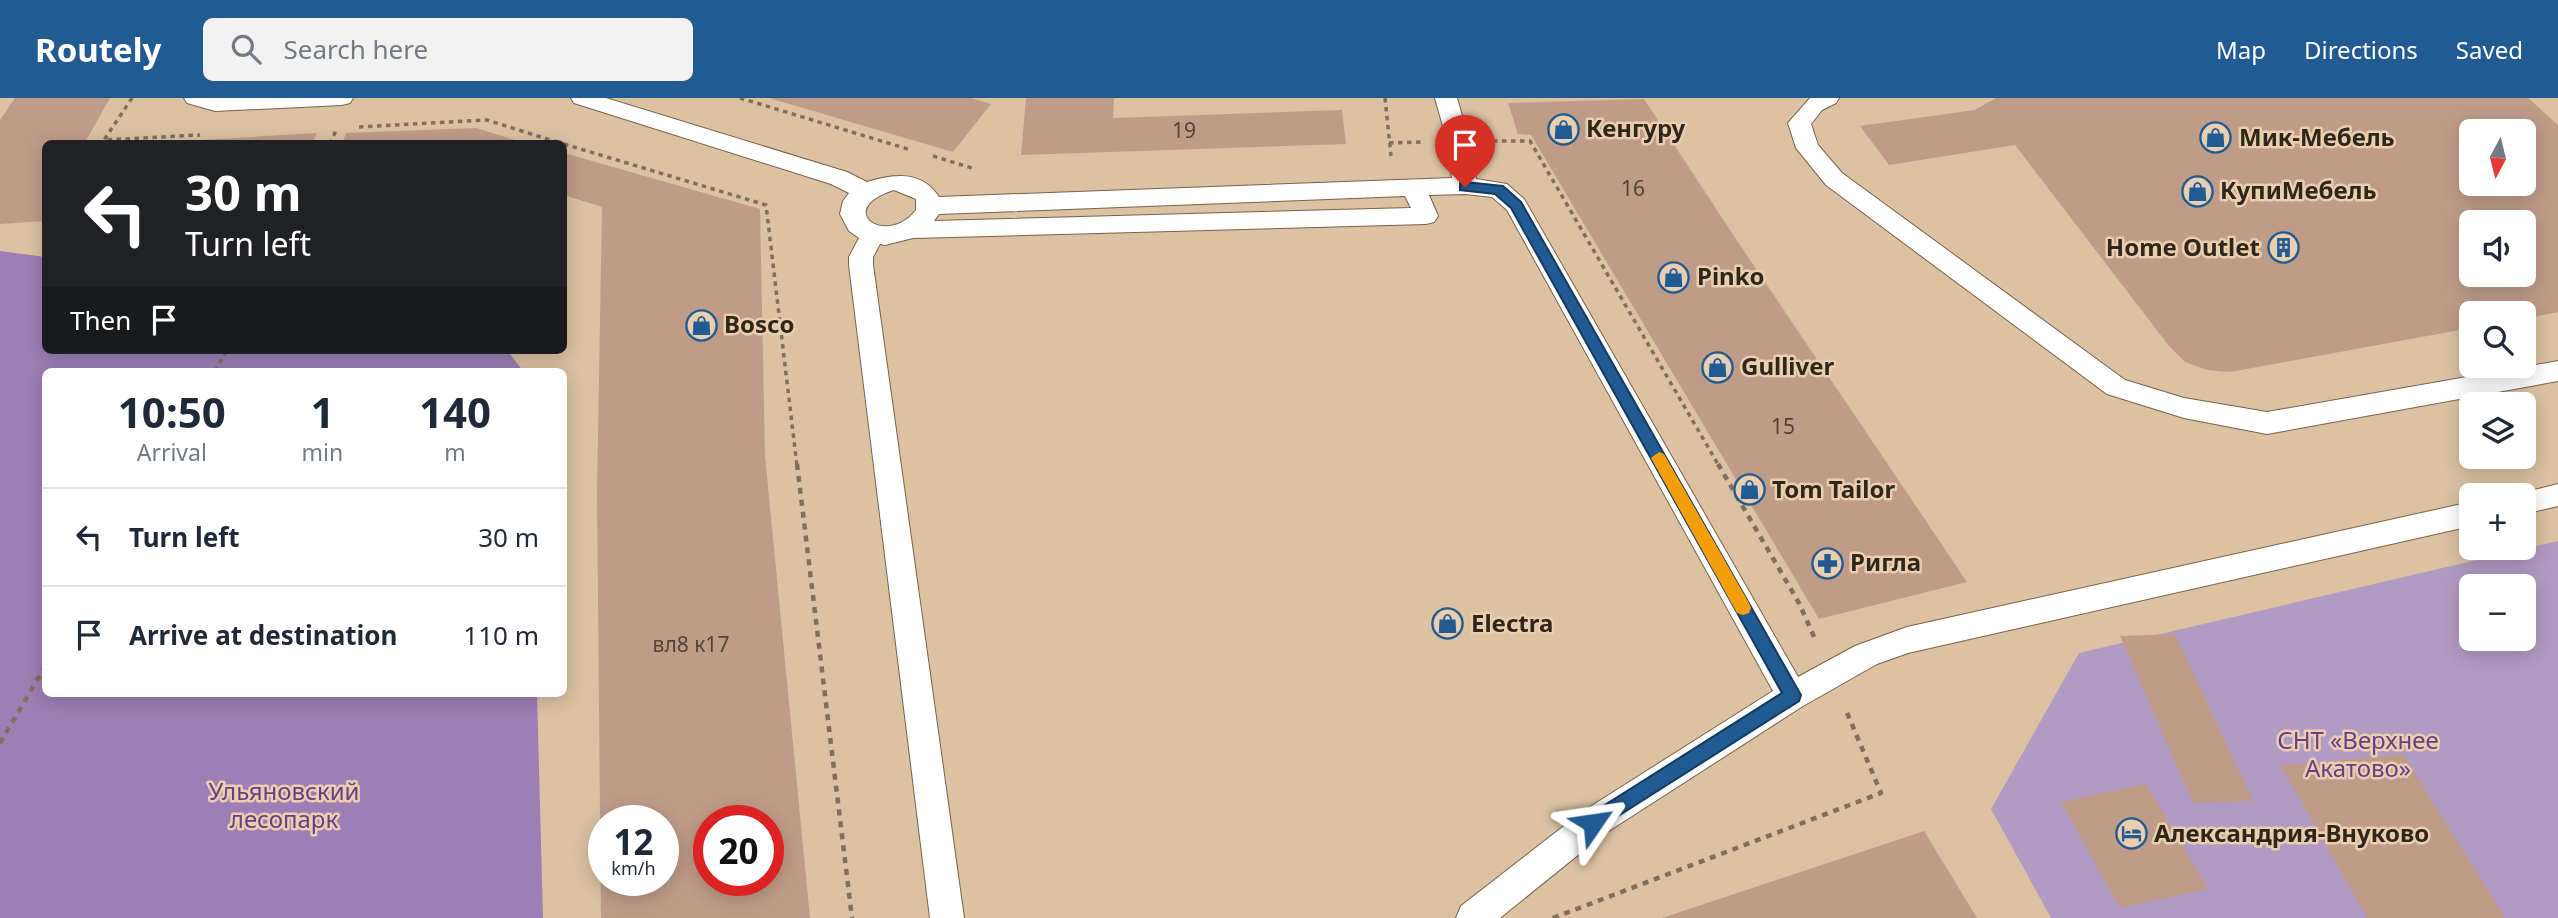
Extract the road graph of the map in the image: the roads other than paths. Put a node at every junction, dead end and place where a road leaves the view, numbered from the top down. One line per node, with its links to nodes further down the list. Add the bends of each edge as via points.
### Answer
1 (195, 98): 2 (lane, via 215,104)
2 (342, 98)
3 (582, 98): 8 (lane, via 839,178)
4 (1446, 98): 6 (lane)
5 (1828, 98): 19 (lane, via 1814,105 1799,123 1808,148 1834,179 2116,387 2183,408 2267,423)
6 (1465, 187): 7 (lane); 23 (lane, via 1499,190 1516,205)
7 (1414, 189): 9 (lane); 14 (lane, via 1426,216)
8 (865, 191): 13 (lane, via 886,183 908,183 922,190); 18 (lane, via 851,210 853,221)
9 (1321, 192): 10 (lane); 14 (lane)
10 (1230, 196): 11 (lane); 15 (lane)
11 (1138, 199): 12 (lane); 16 (lane)
12 (1037, 202): 13 (lane); 17 (lane)
13 (944, 213): 17 (lane); 18 (lane, via 898,234)
14 (1333, 218): 15 (lane)
15 (1240, 221): 16 (lane)
16 (1145, 224): 17 (lane)
17 (1044, 226)
18 (872, 234): 25 (lane, via 860,265)
19 (2558, 371)
20 (2558, 495): 21 (lane)
21 (2536, 500)
22 (2459, 517): 23 (lane, via 1907,640 1866,655)
23 (1792, 695): 24 (lane, via 1593,823)
24 (1482, 914)
25 (947, 918)

